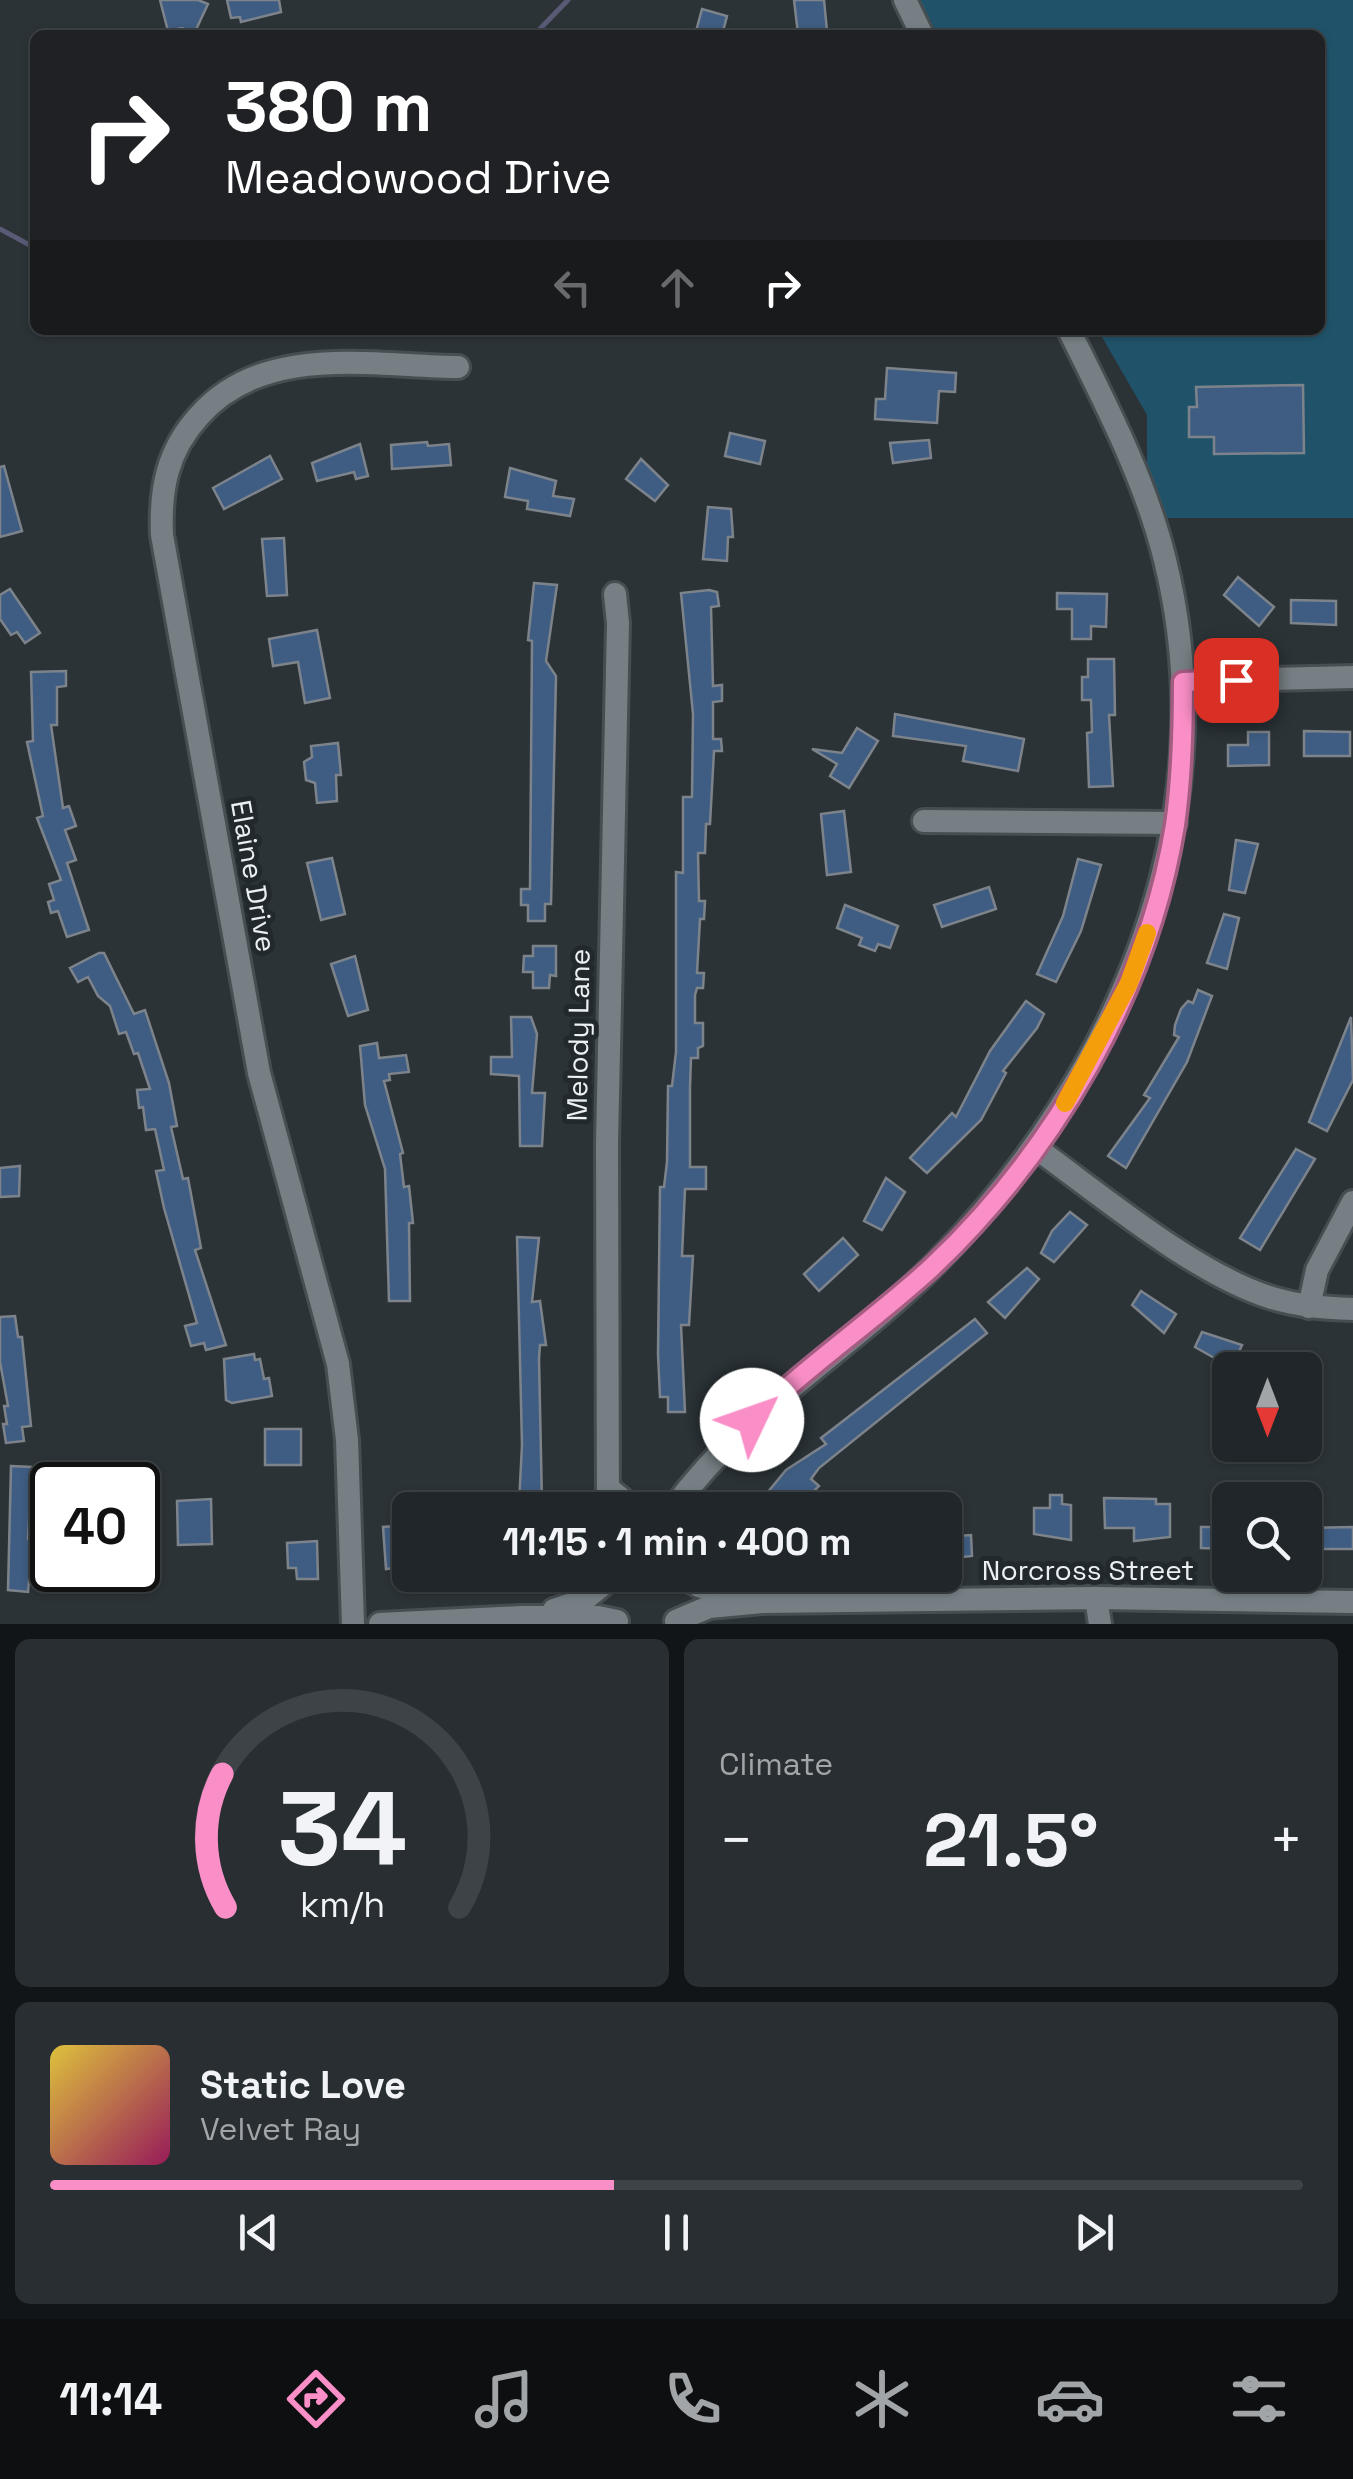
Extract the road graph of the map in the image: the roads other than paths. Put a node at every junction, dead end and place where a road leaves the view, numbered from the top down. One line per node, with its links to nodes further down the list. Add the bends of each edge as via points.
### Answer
1 (905, 0): 2 (street)
2 (920, 30)
3 (1071, 335): 7 (street, via 1149,505 1176,616)
4 (458, 367): 27 (street, Elaine Drive, via 298,365 248,377 213,399 185,431 160,500 259,1073 338,1364)
5 (615, 594): 14 (street, Melody Lane, via 606,1162)
6 (1353, 676): 7 (street)
7 (1183, 682): 9 (street)
8 (924, 821): 9 (street)
9 (1175, 823): 10 (street, via 1129,983 1087,1069)
10 (1036, 1148): 12 (street, via 1226,1278); 15 (street, via 932,1266 774,1398)
11 (1353, 1202): 12 (street, via 1317,1270)
12 (1310, 1307): 13 (street)
13 (1353, 1309)
14 (612, 1492)
15 (685, 1492)
16 (591, 1592): 23 (street, via 572,1606)
17 (611, 1592): 24 (street)
18 (683, 1592): 26 (street)
19 (719, 1592): 21 (street, Norcross Street)
20 (1096, 1598): 21 (street, Norcross Street); 22 (street, Norcross Street); 29 (street)
21 (762, 1602): 26 (street, Norcross Street, via 709,1608)
22 (1353, 1602)
23 (521, 1617): 25 (street); 28 (street)
24 (613, 1619): 25 (street)
25 (559, 1621)
26 (674, 1622)
27 (353, 1624)
28 (380, 1624)
29 (1100, 1624)

